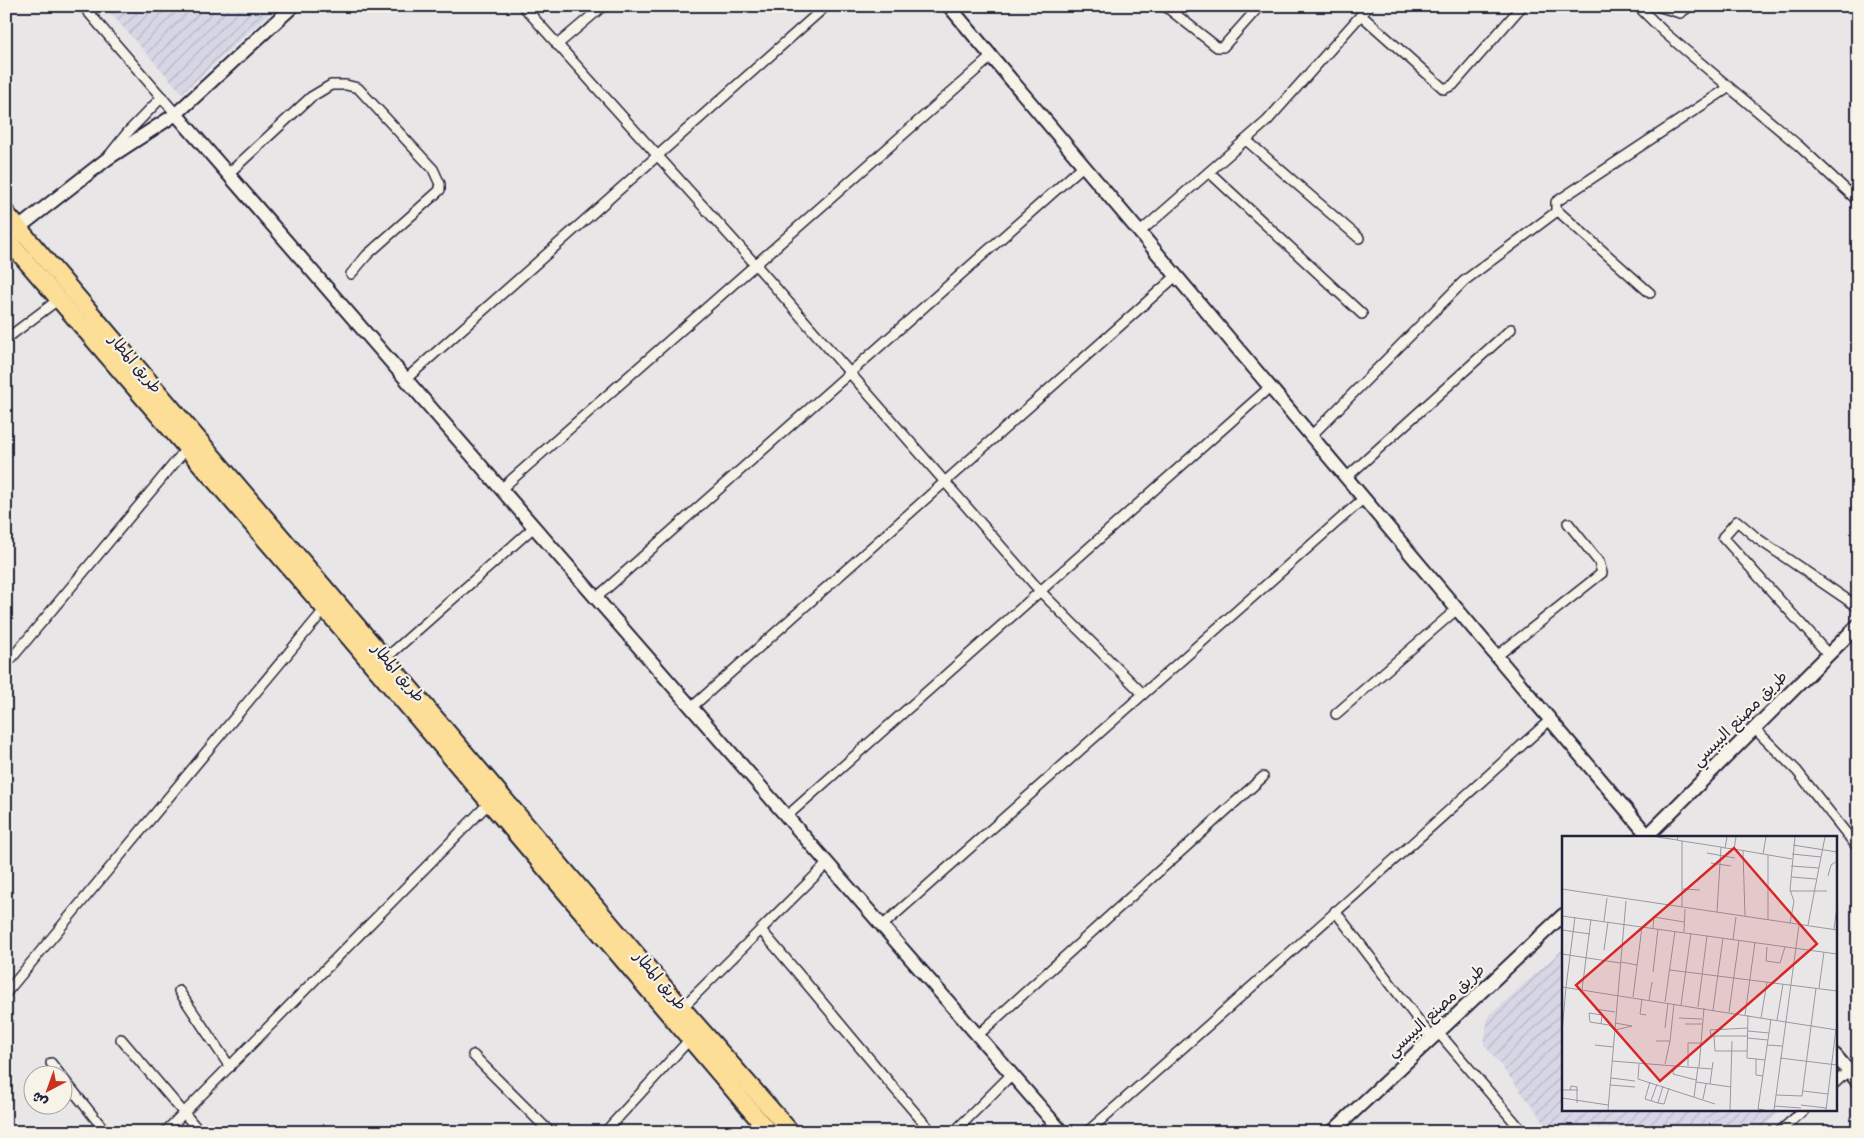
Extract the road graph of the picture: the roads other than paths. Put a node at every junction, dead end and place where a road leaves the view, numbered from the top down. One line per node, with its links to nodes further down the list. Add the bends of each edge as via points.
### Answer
1 (83, 6): 18 (street)
2 (292, 6): 19 (street)
3 (523, 6): 15 (street)
4 (603, 6): 15 (street)
5 (826, 6): 21 (street)
6 (949, 6): 16 (street)
7 (1165, 6): 8 (street, via 1220,48 1256,10)
8 (1256, 6)
9 (1369, 6): 14 (street)
10 (1522, 6): 14 (street, via 1453,85 1444,89)
11 (1638, 6): 17 (street)
12 (1657, 6): 13 (street, via 1680,13)
13 (1690, 6)
14 (1361, 15): 20 (street)
15 (557, 45): 21 (street)
16 (991, 57): 23 (street); 32 (street)
17 (1728, 88): 26 (street, via 1799,146); 27 (street, via 1556,202)
18 (162, 97): 19 (street); 22 (street)
19 (176, 114): 22 (street); 25 (street)
20 (1246, 140): 24 (street); 31 (street)
21 (657, 155): 32 (street); 41 (street)
22 (106, 159): 30 (street)
23 (1084, 166): 29 (street); 40 (street)
24 (1209, 172): 29 (street); 37 (street)
25 (228, 174): 33 (street, via 311,97 331,85 346,84 358,88 433,169 440,190); 41 (street)
26 (1858, 201)
27 (1556, 212): 35 (street); 43 (street, via 1464,281)
28 (6, 213): 30 (highway, طريق المطار)
29 (1140, 233): 34 (street)
30 (11, 235): 36 (highway, طريق المطار); 59 (highway, طريق المطار)
31 (1359, 238)
32 (755, 264): 40 (street); 47 (street)
33 (350, 274)
34 (1176, 276): 42 (street); 46 (street)
35 (1650, 293)
36 (58, 300): 39 (street); 44 (highway, طريق المطار)
37 (1362, 314)
38 (1511, 329): 45 (street)
39 (6, 339)
40 (850, 373): 46 (street); 52 (street)
41 (406, 379): 47 (street)
42 (1270, 387): 43 (street); 51 (street)
43 (1311, 436): 45 (street)
44 (187, 448): 54 (highway, طريق المطار); 60 (street)
45 (1346, 478): 48 (street)
46 (944, 482): 51 (street); 62 (street)
47 (501, 489): 50 (street)
48 (1364, 498): 55 (street); 61 (street)
49 (1568, 523): 58 (street, via 1599,562 1602,573)
50 (534, 527): 52 (street); 59 (street)
51 (1040, 591): 61 (street); 69 (street)
52 (596, 598): 62 (street)
53 (1858, 608): 57 (street, via 1737,521 1723,537)
54 (325, 609): 66 (highway, طريق المطار); 78 (street)
55 (1456, 609): 58 (street); 63 (street)
56 (1858, 625): 57 (street, طريق مصنع البيبسي)
57 (1828, 654): 65 (street, طريق مصنع البيبسي)
58 (1497, 656): 64 (street)
59 (386, 658): 66 (highway, طريق المطار)
60 (6, 665)
61 (1143, 694): 75 (street)
62 (692, 707): 69 (street)
63 (1336, 714)
64 (1550, 720): 70 (street); 73 (street)
65 (1754, 728): 70 (street, طريق مصنع البيبسي); 71 (street, via 1797,771)
66 (440, 734): 68 (highway, طريق المطار); 79 (highway, طريق المطار)
67 (1263, 777): 81 (street)
68 (489, 803): 83 (highway, طريق المطار); 88 (street)
69 (787, 816): 72 (street)
70 (1648, 836)
71 (1858, 848)
72 (828, 864): 75 (street); 76 (street)
73 (1335, 911): 80 (street); 105 (street, via 1246,994)
74 (1562, 916): 80 (street, طريق مصنع البيبسي)
75 (882, 926): 81 (street)
76 (761, 930): 79 (street); 102 (street)
77 (179, 991): 88 (street)
78 (6, 993)
79 (682, 1008): 96 (highway, طريق المطار)
80 (1435, 1035): 106 (street, طريق مصنع البيبسي); 107 (street)
81 (977, 1036): 90 (street)
82 (121, 1039): 95 (street)
83 (690, 1040): 96 (highway, طريق المطار); 101 (street)
84 (473, 1055): 100 (street)
85 (1836, 1057): 89 (street)
86 (51, 1063): 87 (street)
87 (54, 1066)
88 (230, 1067): 95 (street)
89 (1848, 1071): 91 (street); 92 (street)
90 (1012, 1074): 103 (street); 104 (street)
91 (1836, 1081)
92 (1858, 1082)
93 (72, 1089): 97 (street)
94 (1804, 1110): 108 (street)
95 (185, 1113): 98 (street); 99 (street)
96 (778, 1129)
97 (106, 1132)
98 (166, 1132)
99 (200, 1132)
100 (550, 1132)
101 (606, 1132)
102 (932, 1132)
103 (954, 1132)
104 (1062, 1132)
105 (1087, 1132)
106 (1332, 1132)
107 (1523, 1132)
108 (1779, 1132)

